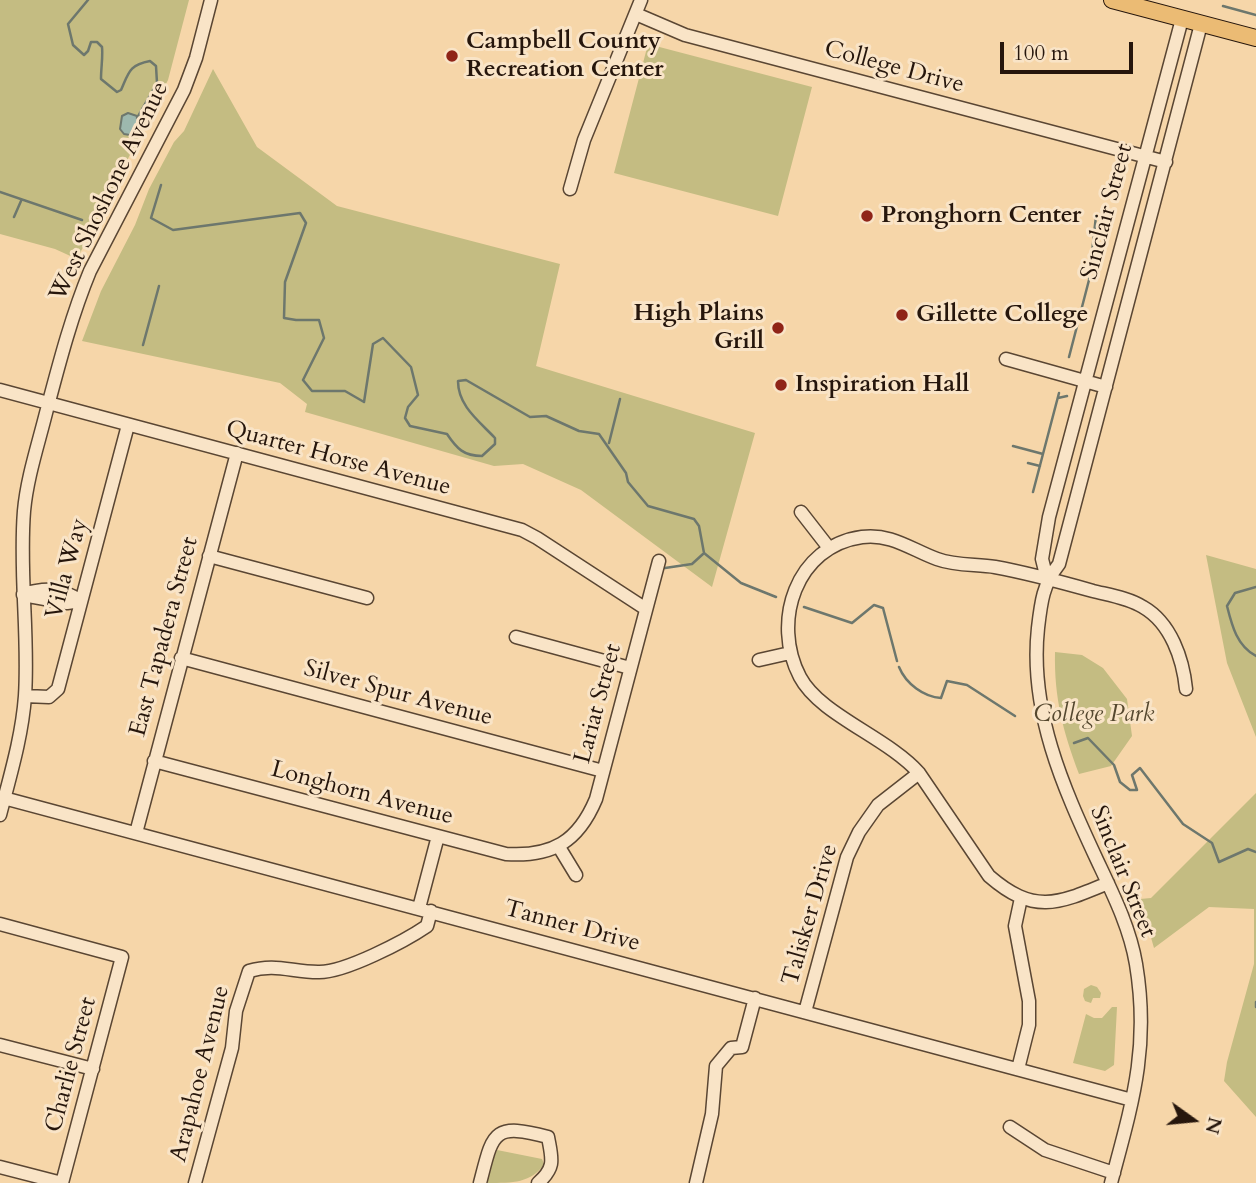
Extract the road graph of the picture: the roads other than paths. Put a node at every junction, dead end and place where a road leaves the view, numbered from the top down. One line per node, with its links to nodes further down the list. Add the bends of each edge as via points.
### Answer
1 (211, 0): 15 (street, West Shoshone Avenue, via 184,90 81,292)
2 (642, 0): 4 (street)
3 (1112, 0): 5 (main road)
4 (636, 14): 8 (street, College Drive, via 685,35); 10 (street, via 584,140)
5 (1182, 19): 6 (main road); 8 (street, Sinclair Street)
6 (1201, 24): 7 (main road); 9 (street, Sinclair Street)
7 (1256, 38)
8 (1145, 156): 9 (street, College Drive); 12 (street, Sinclair Street)
9 (1166, 162): 13 (street, Sinclair Street)
10 (570, 189)
11 (1006, 359): 12 (street)
12 (1085, 381): 13 (street); 22 (street, Sinclair Street, via 1049,517 1042,559)
13 (1106, 387): 22 (street, Sinclair Street, via 1059,564)
14 (0, 390): 15 (street, Quarter Horse Avenue)
15 (49, 403): 16 (street, Quarter Horse Avenue); 23 (street, West Shoshone Avenue, via 24,507)
16 (128, 425): 17 (street, Quarter Horse Avenue); 25 (street, Villa Way)
17 (237, 453): 20 (street, East Tapadera Street); 26 (street, Quarter Horse Avenue, via 522,530)
18 (801, 512): 19 (street)
19 (829, 548): 22 (street, via 864,537 886,538 937,559); 28 (street, via 804,572 794,592 788,612)
20 (209, 556): 24 (street); 29 (street, East Tapadera Street)
21 (659, 561): 26 (street, Lariat Street)
22 (1047, 579): 32 (street, via 1144,607 1170,637 1184,667); 43 (street, Sinclair Street, via 1037,642 1047,739)
23 (23, 594): 25 (street, via 67,603); 33 (street, West Shoshone Avenue)
24 (367, 598)
25 (81, 601): 33 (street, Villa Way, via 58,689 49,697)
26 (646, 609): 31 (street, Lariat Street)
27 (516, 637): 31 (street)
28 (790, 653): 30 (street); 36 (street, via 800,678 815,696 889,745)
29 (181, 658): 34 (street, East Tapadera Street); 35 (street, Silver Spur Avenue)
30 (760, 660)
31 (630, 668): 35 (street, Lariat Street)
32 (1186, 689)
33 (25, 696): 37 (street, West Shoshone Avenue)
34 (154, 761): 39 (street, East Tapadera Street); 40 (street, Longhorn Avenue)
35 (603, 771): 41 (street, Lariat Street, via 588,817)
36 (919, 773): 44 (street, via 989,876); 48 (street, Talisker Drive, via 878,805 846,857)
37 (2, 798): 38 (street, West Shoshone Avenue); 39 (street, Tanner Drive)
38 (0, 815)
39 (136, 833): 45 (street, Tanner Drive)
40 (438, 836): 41 (street, Longhorn Avenue, via 506,854); 45 (street)
41 (559, 847): 42 (street)
42 (576, 875)
43 (1108, 883): 44 (street, via 1059,902); 52 (street, Sinclair Street, via 1125,922 1141,1004 1142,1040)
44 (1021, 898): 51 (street, via 1015,926 1029,1025)
45 (425, 910): 47 (street, Tanner Drive); 57 (street, Arapahoe Avenue, via 427,926 404,942 353,963 321,972 265,966 249,971)
46 (0, 925): 50 (street, Charlie Street, via 122,957)
47 (755, 998): 48 (street, Tanner Drive); 60 (street, via 743,1047 731,1048 716,1066 712,1114)
48 (805, 1012): 51 (street, Tanner Drive)
49 (0, 1045): 50 (street)
50 (93, 1069): 56 (street, Charlie Street)
51 (1018, 1069): 52 (street, Tanner Drive)
52 (1132, 1100): 55 (street, Sinclair Street)
53 (1010, 1127): 55 (street, via 1045,1150)
54 (0, 1167): 56 (street)
55 (1112, 1178)
56 (62, 1183)
57 (195, 1183)
58 (480, 1183): 59 (street, via 490,1144 496,1135 510,1130 548,1137 552,1162)
59 (538, 1183)
60 (696, 1183)

